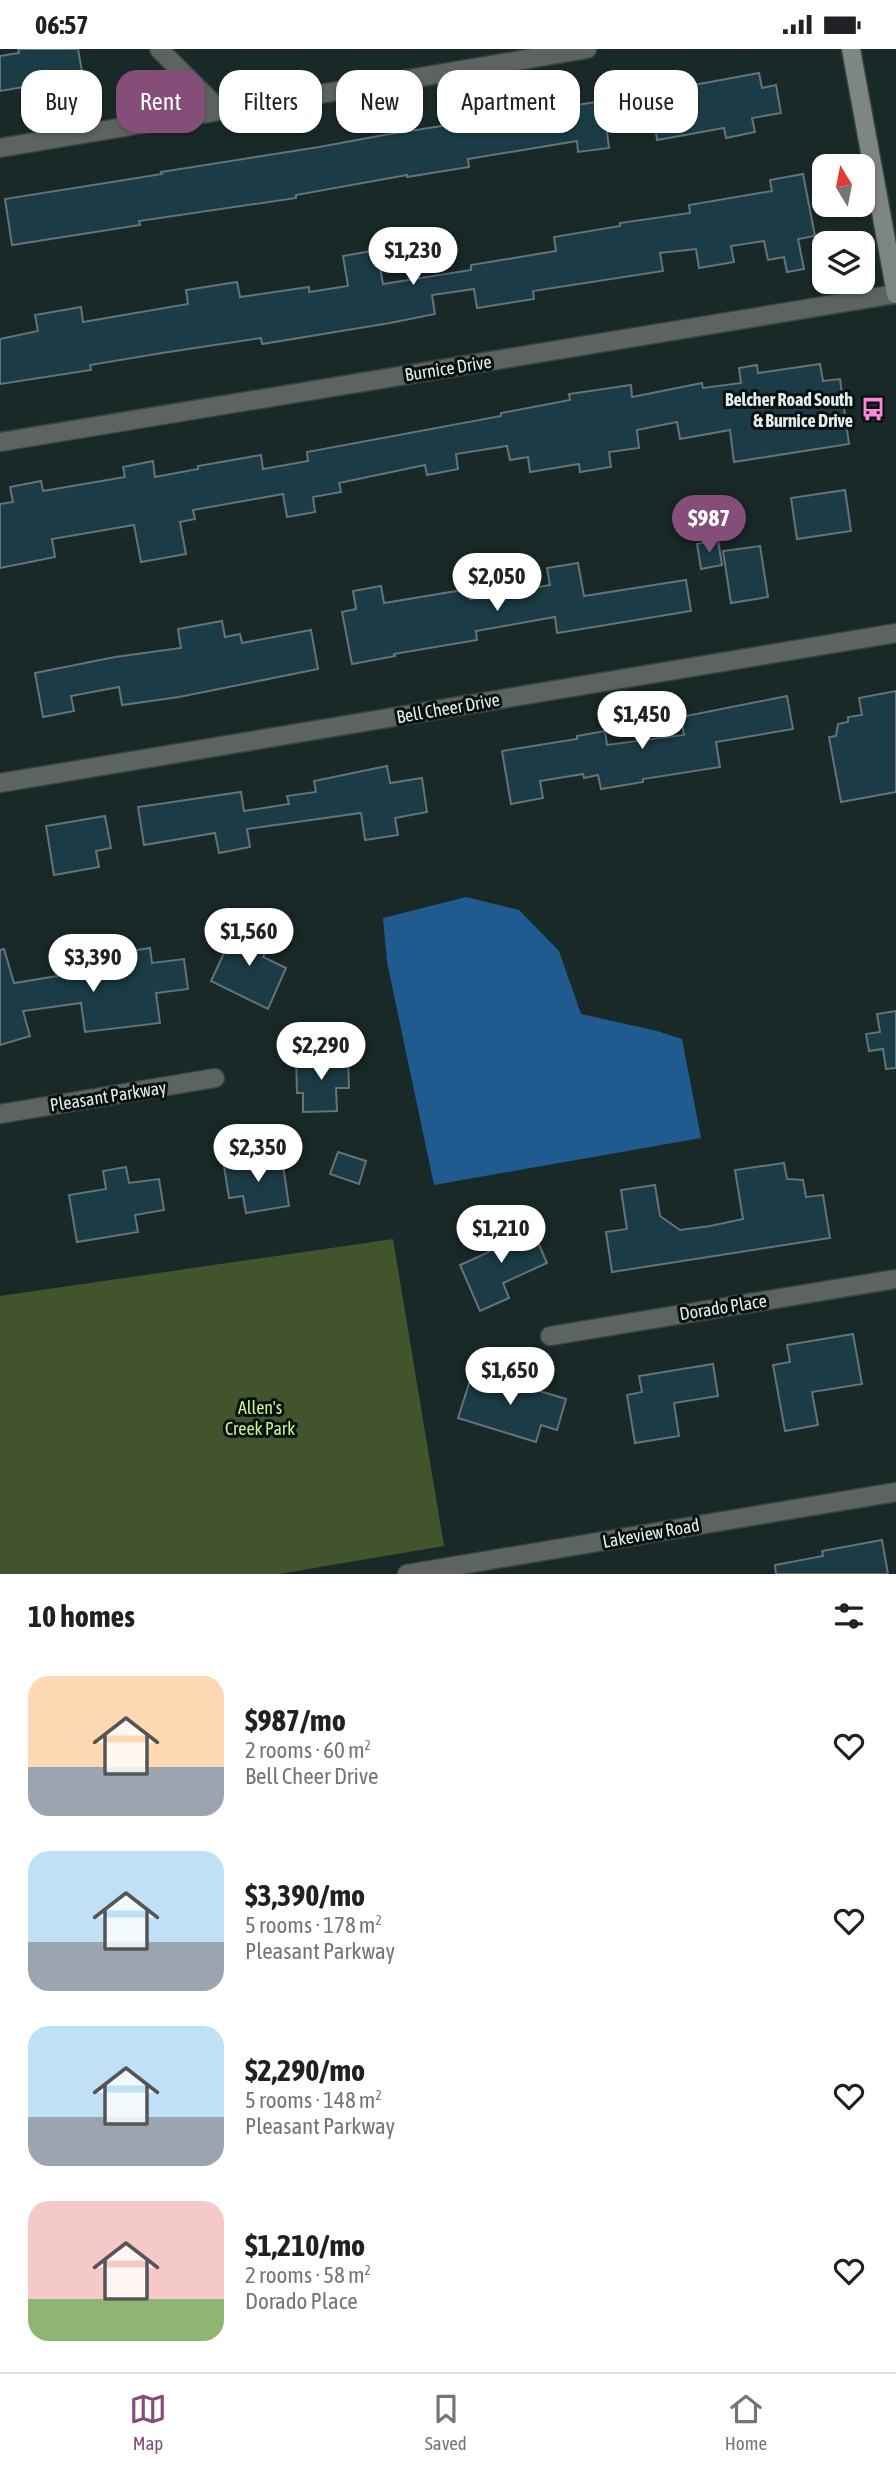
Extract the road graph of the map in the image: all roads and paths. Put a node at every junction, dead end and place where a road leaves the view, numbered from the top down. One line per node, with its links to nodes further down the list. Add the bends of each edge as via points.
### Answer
1 (159, 49): 5 (street)
2 (587, 49): 4 (street)
3 (851, 49): 7 (main road)
4 (322, 92)
5 (219, 109): 6 (street)
6 (0, 148)
7 (896, 294): 8 (street, Burnice Drive)
8 (0, 442)
9 (896, 633): 10 (street, Bell Cheer Drive)
10 (0, 783)
11 (215, 1078): 12 (street, Pleasant Parkway)
12 (0, 1114)
13 (896, 1279): 14 (street, Dorado Place)
14 (550, 1336)
15 (896, 1492): 16 (street, Lakeview Road)
16 (407, 1574)

